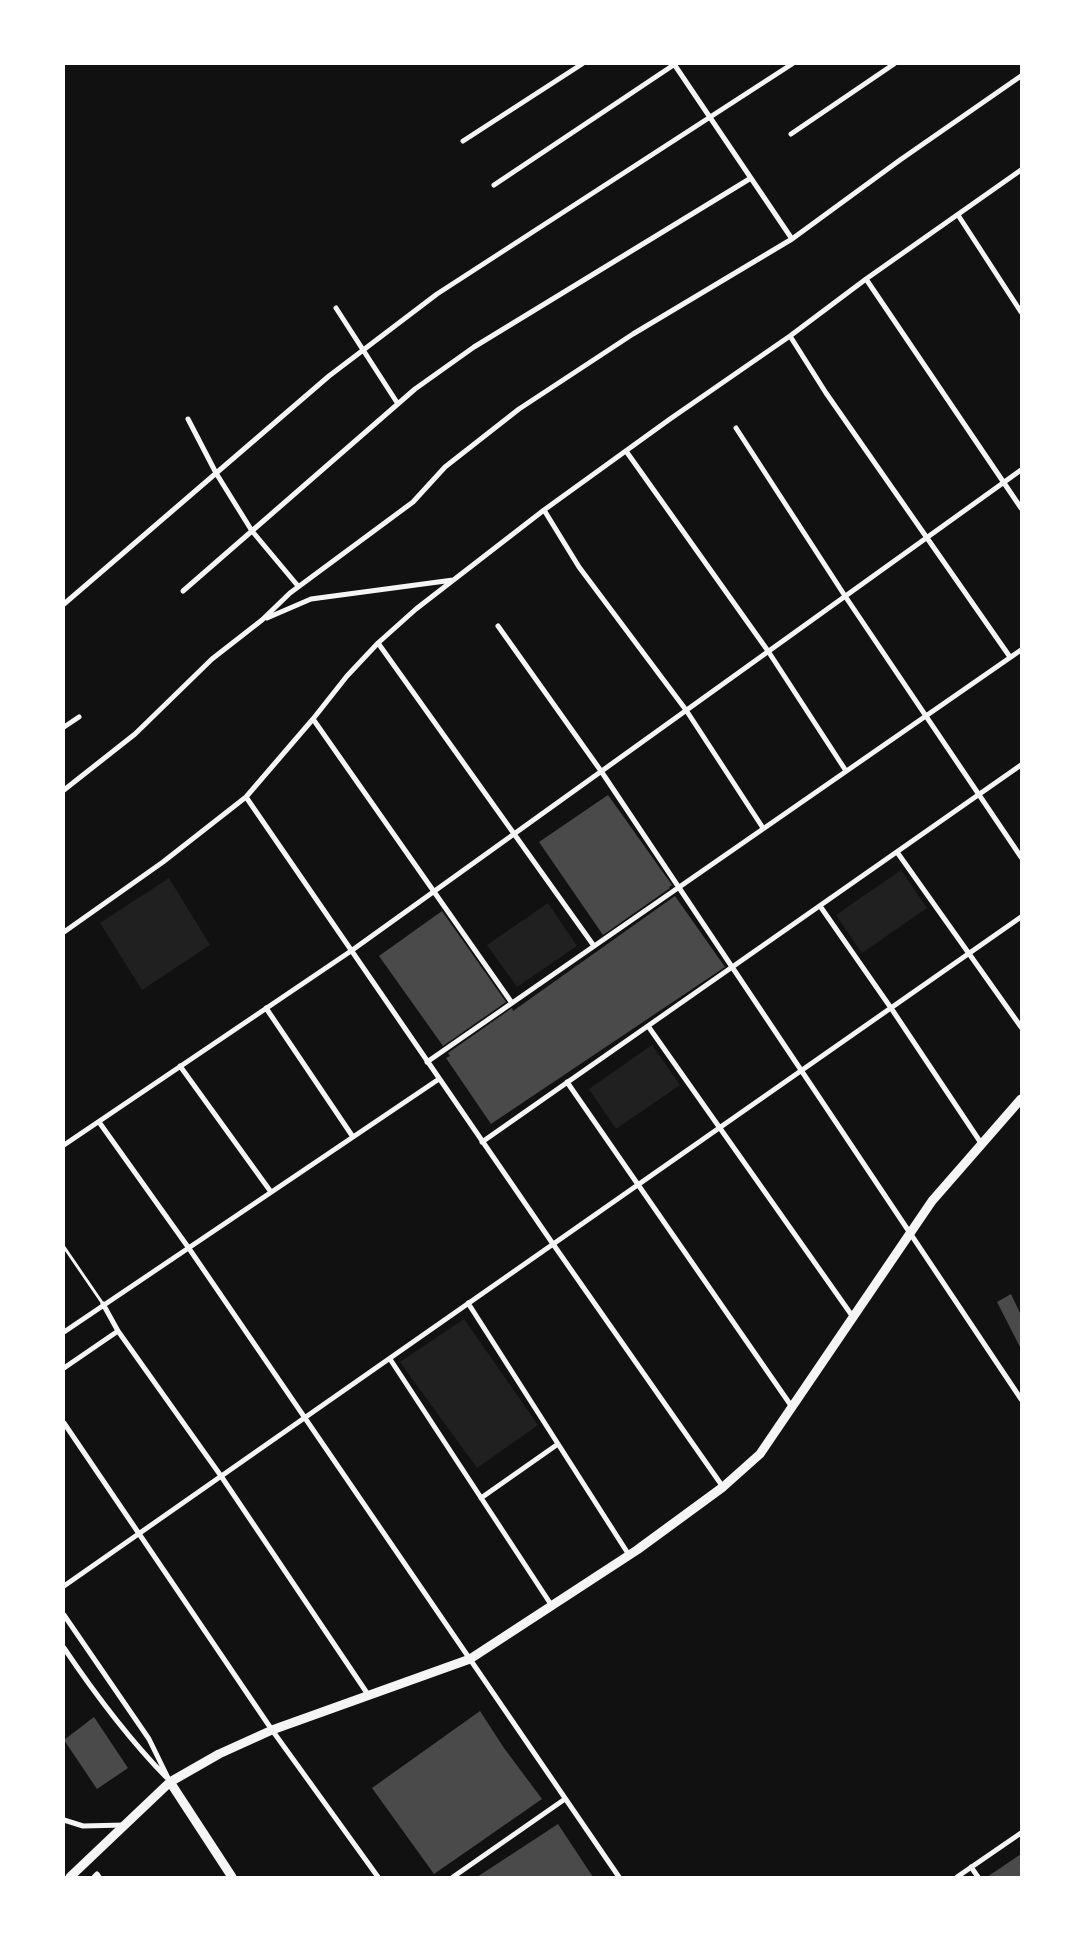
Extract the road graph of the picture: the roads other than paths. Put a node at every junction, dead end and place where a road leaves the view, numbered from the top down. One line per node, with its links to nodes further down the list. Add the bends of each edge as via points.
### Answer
1 (582, 64): 8 (street)
2 (674, 64): 6 (street); 11 (street)
3 (792, 64): 6 (street)
4 (894, 64): 7 (street)
5 (1021, 76): 13 (street)
6 (712, 117): 10 (street); 18 (street, via 437,294)
7 (791, 134)
8 (463, 141)
9 (1021, 170): 12 (street)
10 (751, 178): 13 (street); 19 (street, via 474,347)
11 (494, 185)
12 (958, 215): 14 (street); 16 (street)
13 (792, 239): 31 (street, via 633,334 518,409 445,467 413,502)
14 (866, 278): 17 (street); 25 (street)
15 (336, 308): 18 (street)
16 (1021, 312)
17 (790, 336): 22 (street); 29 (street)
18 (362, 351): 19 (street); 24 (street)
19 (398, 404): 28 (street)
20 (188, 419): 24 (street)
21 (736, 428): 33 (street)
22 (626, 451): 27 (street); 39 (street)
23 (1021, 470): 25 (street)
24 (216, 473): 28 (street); 34 (street)
25 (1004, 482): 26 (street); 29 (street)
26 (1021, 508)
27 (544, 510): 30 (street); 41 (street, via 579,566)
28 (252, 531): 31 (street); 32 (street)
29 (926, 538): 33 (street); 40 (street)
30 (454, 580): 35 (street, via 311,600); 37 (street)
31 (298, 586): 35 (street)
32 (183, 591)
33 (845, 596): 39 (street); 42 (street)
34 (64, 604)
35 (262, 620): 49 (street, via 212,659 135,734)
36 (498, 626): 47 (street)
37 (378, 643): 44 (street); 53 (street)
38 (1021, 650): 40 (street)
39 (768, 651): 41 (street); 48 (street)
40 (1010, 657): 42 (street)
41 (686, 710): 47 (street); 52 (street)
42 (926, 716): 48 (street); 50 (street)
43 (79, 717): 45 (street)
44 (313, 718): 51 (street); 57 (street)
45 (64, 727)
46 (1021, 766): 50 (street)
47 (602, 771): 53 (street); 56 (street)
48 (846, 771): 52 (street)
49 (64, 790)
50 (979, 795): 54 (street); 55 (street)
51 (246, 797): 60 (street, via 163,862); 62 (street)
52 (763, 828): 56 (street)
53 (515, 833): 57 (street); 61 (street)
54 (897, 852): 58 (street); 63 (street)
55 (1021, 857)
56 (680, 887): 61 (street); 64 (street)
57 (434, 891): 62 (street); 65 (street)
58 (820, 906): 64 (street); 67 (street)
59 (1021, 917): 63 (street)
60 (64, 932)
61 (594, 946): 65 (street)
62 (351, 951): 66 (street); 70 (street)
63 (969, 953): 67 (street); 69 (street)
64 (733, 967): 68 (street); 72 (street)
65 (512, 1002): 70 (street)
66 (266, 1008): 71 (street); 78 (street)
67 (891, 1008): 72 (street); 80 (street)
68 (648, 1026): 74 (street); 77 (street)
69 (1021, 1027)
70 (427, 1062): 73 (street)
71 (180, 1066): 76 (street); 83 (street)
72 (802, 1070): 77 (street); 84 (street)
73 (439, 1079): 78 (street); 79 (street)
74 (567, 1082): 79 (street); 82 (street)
75 (1021, 1099): 80 (street)
76 (99, 1122): 81 (street); 87 (street)
77 (719, 1128): 82 (street); 90 (street)
78 (353, 1137): 83 (street)
79 (482, 1142): 85 (street)
80 (981, 1143): 84 (street)
81 (64, 1145)
82 (638, 1184): 85 (street); 96 (street)
83 (271, 1192): 87 (street)
84 (909, 1233): 90 (street); 95 (street)
85 (553, 1244): 89 (street); 101 (street)
86 (64, 1247): 88 (lane)
87 (188, 1247): 88 (street); 97 (street)
88 (103, 1304): 91 (street); 92 (street)
89 (468, 1304): 93 (street); 99 (street)
90 (852, 1317): 96 (street)
91 (118, 1331): 94 (street); 100 (street)
92 (64, 1332)
93 (390, 1358): 97 (street); 102 (street)
94 (64, 1368)
95 (1021, 1399)
96 (792, 1407): 101 (street, via 760,1454)
97 (305, 1417): 100 (street); 109 (street)
98 (64, 1423): 103 (street)
99 (558, 1444): 102 (street); 104 (street)
100 (221, 1476): 103 (street); 110 (street)
101 (723, 1486): 104 (street)
102 (481, 1498): 106 (street)
103 (140, 1534): 105 (street); 111 (street)
104 (629, 1555): 106 (street)
105 (64, 1586)
106 (552, 1606): 109 (street)
107 (64, 1615): 112 (street, via 149,1739)
108 (64, 1648): 112 (street, via 100,1702)
109 (470, 1659): 110 (street); 113 (street)
110 (369, 1696): 111 (street)
111 (272, 1730): 112 (street, via 219,1754); 122 (street)
112 (170, 1782): 115 (street); 121 (street)
113 (565, 1799): 123 (street); 124 (street)
114 (64, 1820): 115 (street, via 83,1826)
115 (124, 1825): 118 (street)
116 (1021, 1832): 117 (street)
117 (971, 1867): 125 (street); 126 (street)
118 (70, 1877)
119 (94, 1877): 120 (street, via 97,1874)
120 (99, 1877)
121 (234, 1877)
122 (378, 1877)
123 (453, 1877)
124 (619, 1877)
125 (957, 1877)
126 (978, 1877)

